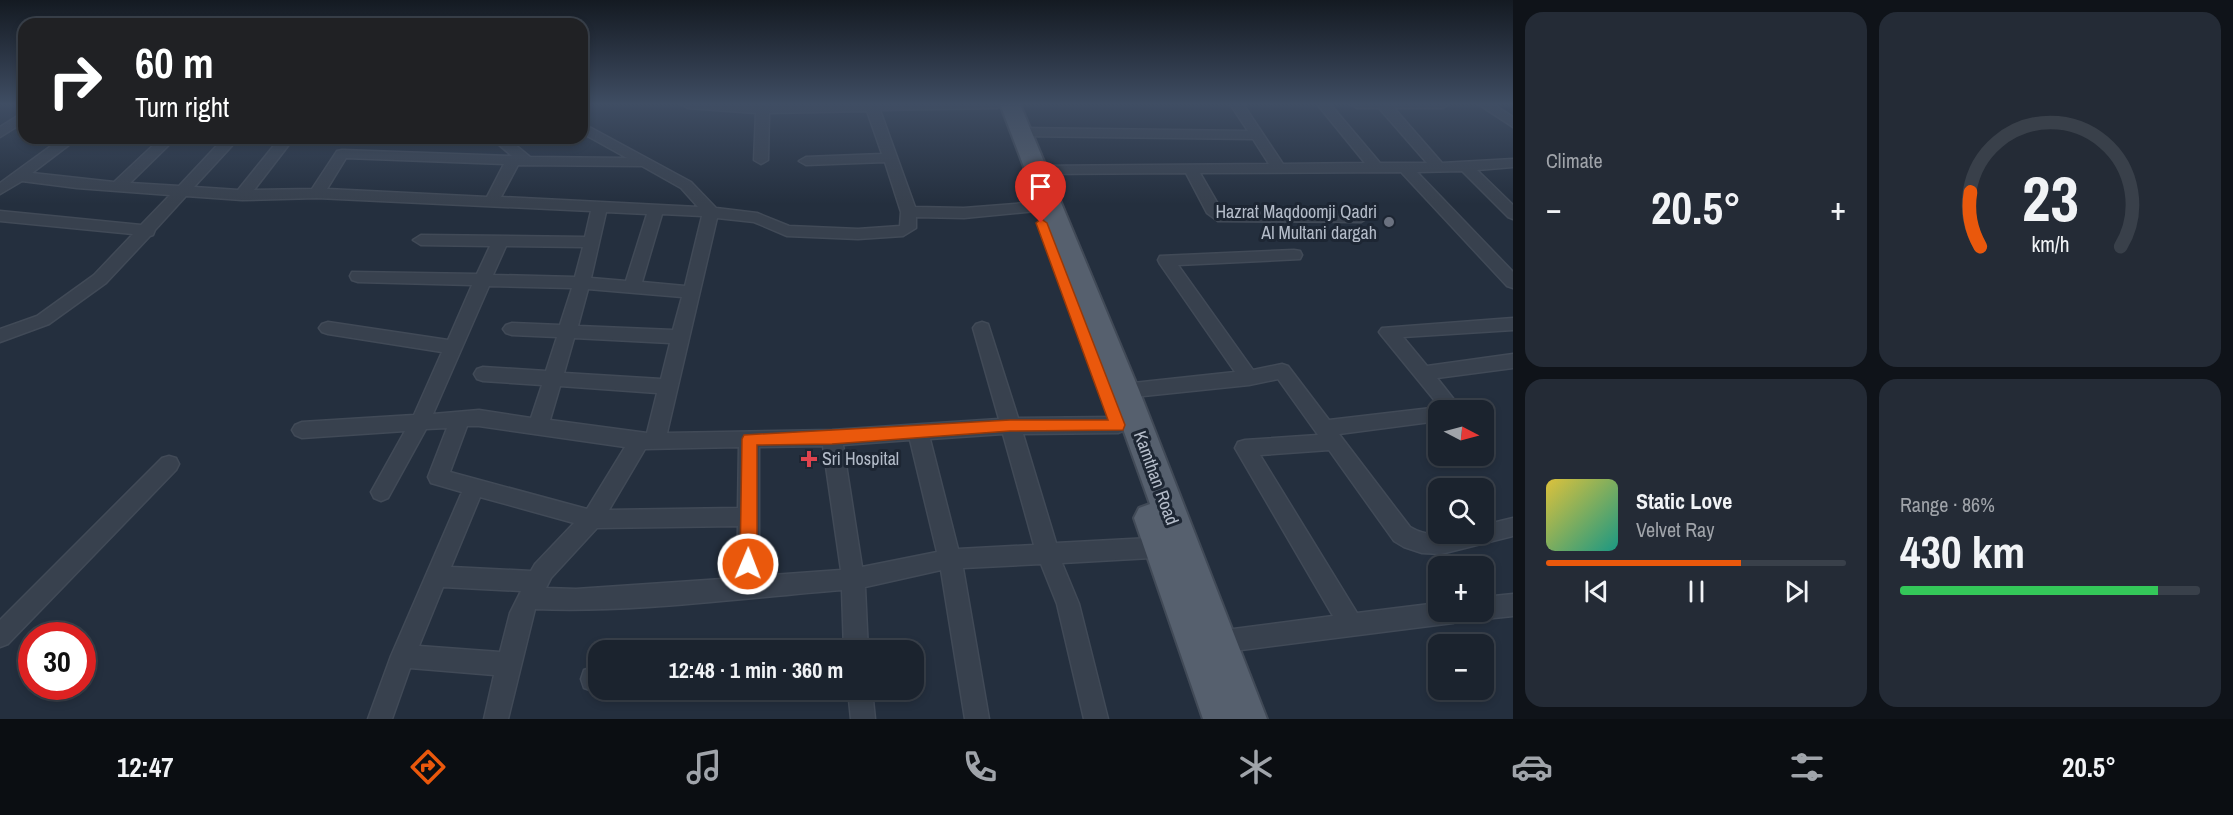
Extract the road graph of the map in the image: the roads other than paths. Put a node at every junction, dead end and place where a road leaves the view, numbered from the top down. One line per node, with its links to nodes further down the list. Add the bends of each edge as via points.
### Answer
1 (601, 138): 20 (street)
2 (758, 138): 18 (street)
3 (881, 138): 16 (street)
4 (1017, 138): 36 (main road, Kamthan Road)
5 (1020, 138): 28 (main road, Kamthan Road)
6 (1259, 138): 26 (street)
7 (1351, 138): 23 (street)
8 (1412, 138): 25 (street)
9 (63, 144): 29 (street)
10 (163, 144): 30 (street)
11 (227, 144): 32 (street)
12 (282, 144): 34 (street)
13 (348, 144): 15 (street)
14 (504, 144): 17 (street)
15 (342, 154): 17 (street); 33 (street)
16 (891, 158): 19 (street); 40 (street)
17 (520, 160): 20 (street); 35 (street)
18 (761, 160)
19 (806, 160)
20 (646, 162): 39 (street, via 686,185)
21 (1513, 163): 22 (street)
22 (1466, 166): 25 (street); 41 (street)
23 (1376, 167): 24 (street); 26 (street)
24 (1405, 167): 25 (street); 51 (street)
25 (1438, 167)
26 (1279, 168): 27 (street)
27 (1191, 169): 28 (street); 43 (street, via 1218,216)
28 (1036, 170): 36 (main road, Kamthan Road)
29 (19, 176): 30 (street); 31 (street)
30 (119, 185): 32 (street)
31 (0, 190)
32 (185, 191): 34 (street); 44 (street)
33 (317, 193): 34 (street); 35 (street)
34 (242, 195)
35 (492, 201): 37 (street)
36 (1042, 206): 40 (street, via 976,213); 69 (main road, Kamthan Road); 74 (main road, Kamthan Road)
37 (600, 207): 38 (street); 47 (street)
38 (656, 210): 39 (street); 53 (street)
39 (711, 212): 40 (street, via 757,218 787,231 858,234 903,231 908,228); 54 (street)
40 (909, 212)
41 (1513, 214)
42 (0, 216): 44 (street)
43 (1361, 217)
44 (148, 231): 60 (street, via 100,279 43,320)
45 (421, 240): 46 (street)
46 (500, 241): 47 (street); 50 (street)
47 (591, 242): 52 (street)
48 (1294, 255): 66 (street, via 1166,260)
49 (358, 276): 50 (street)
50 (484, 280): 52 (street); 62 (street)
51 (1513, 282)
52 (582, 283): 53 (street); 59 (street)
53 (632, 287): 54 (street)
54 (692, 292): 61 (street)
55 (1513, 324): 64 (street, via 1388,332)
56 (328, 328): 62 (street)
57 (982, 328): 75 (street)
58 (512, 329): 59 (street)
59 (567, 331): 61 (street); 67 (street)
60 (0, 336)
61 (681, 337): 68 (street)
62 (452, 347): 73 (street)
63 (1513, 361): 64 (street)
64 (1422, 373): 70 (street)
65 (483, 374): 67 (street)
66 (1249, 378): 69 (street); 79 (street, via 1282,371)
67 (553, 379): 68 (street); 76 (street)
68 (668, 387): 82 (street)
69 (1124, 391): 91 (main road, Kamthan Road)
70 (1445, 400)
71 (1428, 416): 79 (street)
72 (460, 420): 73 (street); 76 (street, via 479,418); 84 (street, via 438,477)
73 (420, 422): 77 (street); 85 (street)
74 (1118, 425): 75 (street); 91 (main road, Kamthan Road)
75 (1010, 426): 78 (street); 92 (street)
76 (538, 427): 82 (street)
77 (302, 430)
78 (918, 432): 80 (street); 93 (street)
79 (1330, 435): 90 (street, via 1402,534 1414,543); 101 (street, via 1245,448)
80 (832, 438): 81 (street); 95 (street)
81 (749, 439): 82 (street); 86 (street)
82 (647, 441): 87 (street)
83 (169, 464): 102 (street)
84 (474, 487): 87 (street); 94 (street)
85 (381, 492)
86 (749, 517): 87 (street); 96 (street)
87 (592, 519): 97 (street, via 543,571)
88 (1513, 527): 89 (street)
89 (1494, 531)
90 (1440, 544)
91 (1172, 546): 92 (street); 104 (main road, Kamthan Road); 113 (main road, Kamthan Road)
92 (1048, 554): 93 (street); 112 (street, via 1068,604)
93 (949, 559): 95 (street); 111 (street)
94 (437, 576): 97 (street); 105 (street)
95 (853, 579): 96 (street); 103 (street)
96 (748, 587): 97 (street, via 576,600)
97 (533, 590): 106 (street, via 521,613)
98 (1513, 604): 99 (street)
99 (1494, 607)
100 (1428, 615): 101 (street)
101 (1351, 625): 104 (street)
102 (0, 636)
103 (856, 640)
104 (1218, 642): 114 (main road, Kamthan Road)
105 (403, 656): 106 (street); 108 (street)
106 (509, 665): 109 (street)
107 (861, 700): 110 (street)
108 (380, 719)
109 (496, 719)
110 (863, 719)
111 (977, 719)
112 (1096, 719)
113 (1223, 719)
114 (1247, 719)

